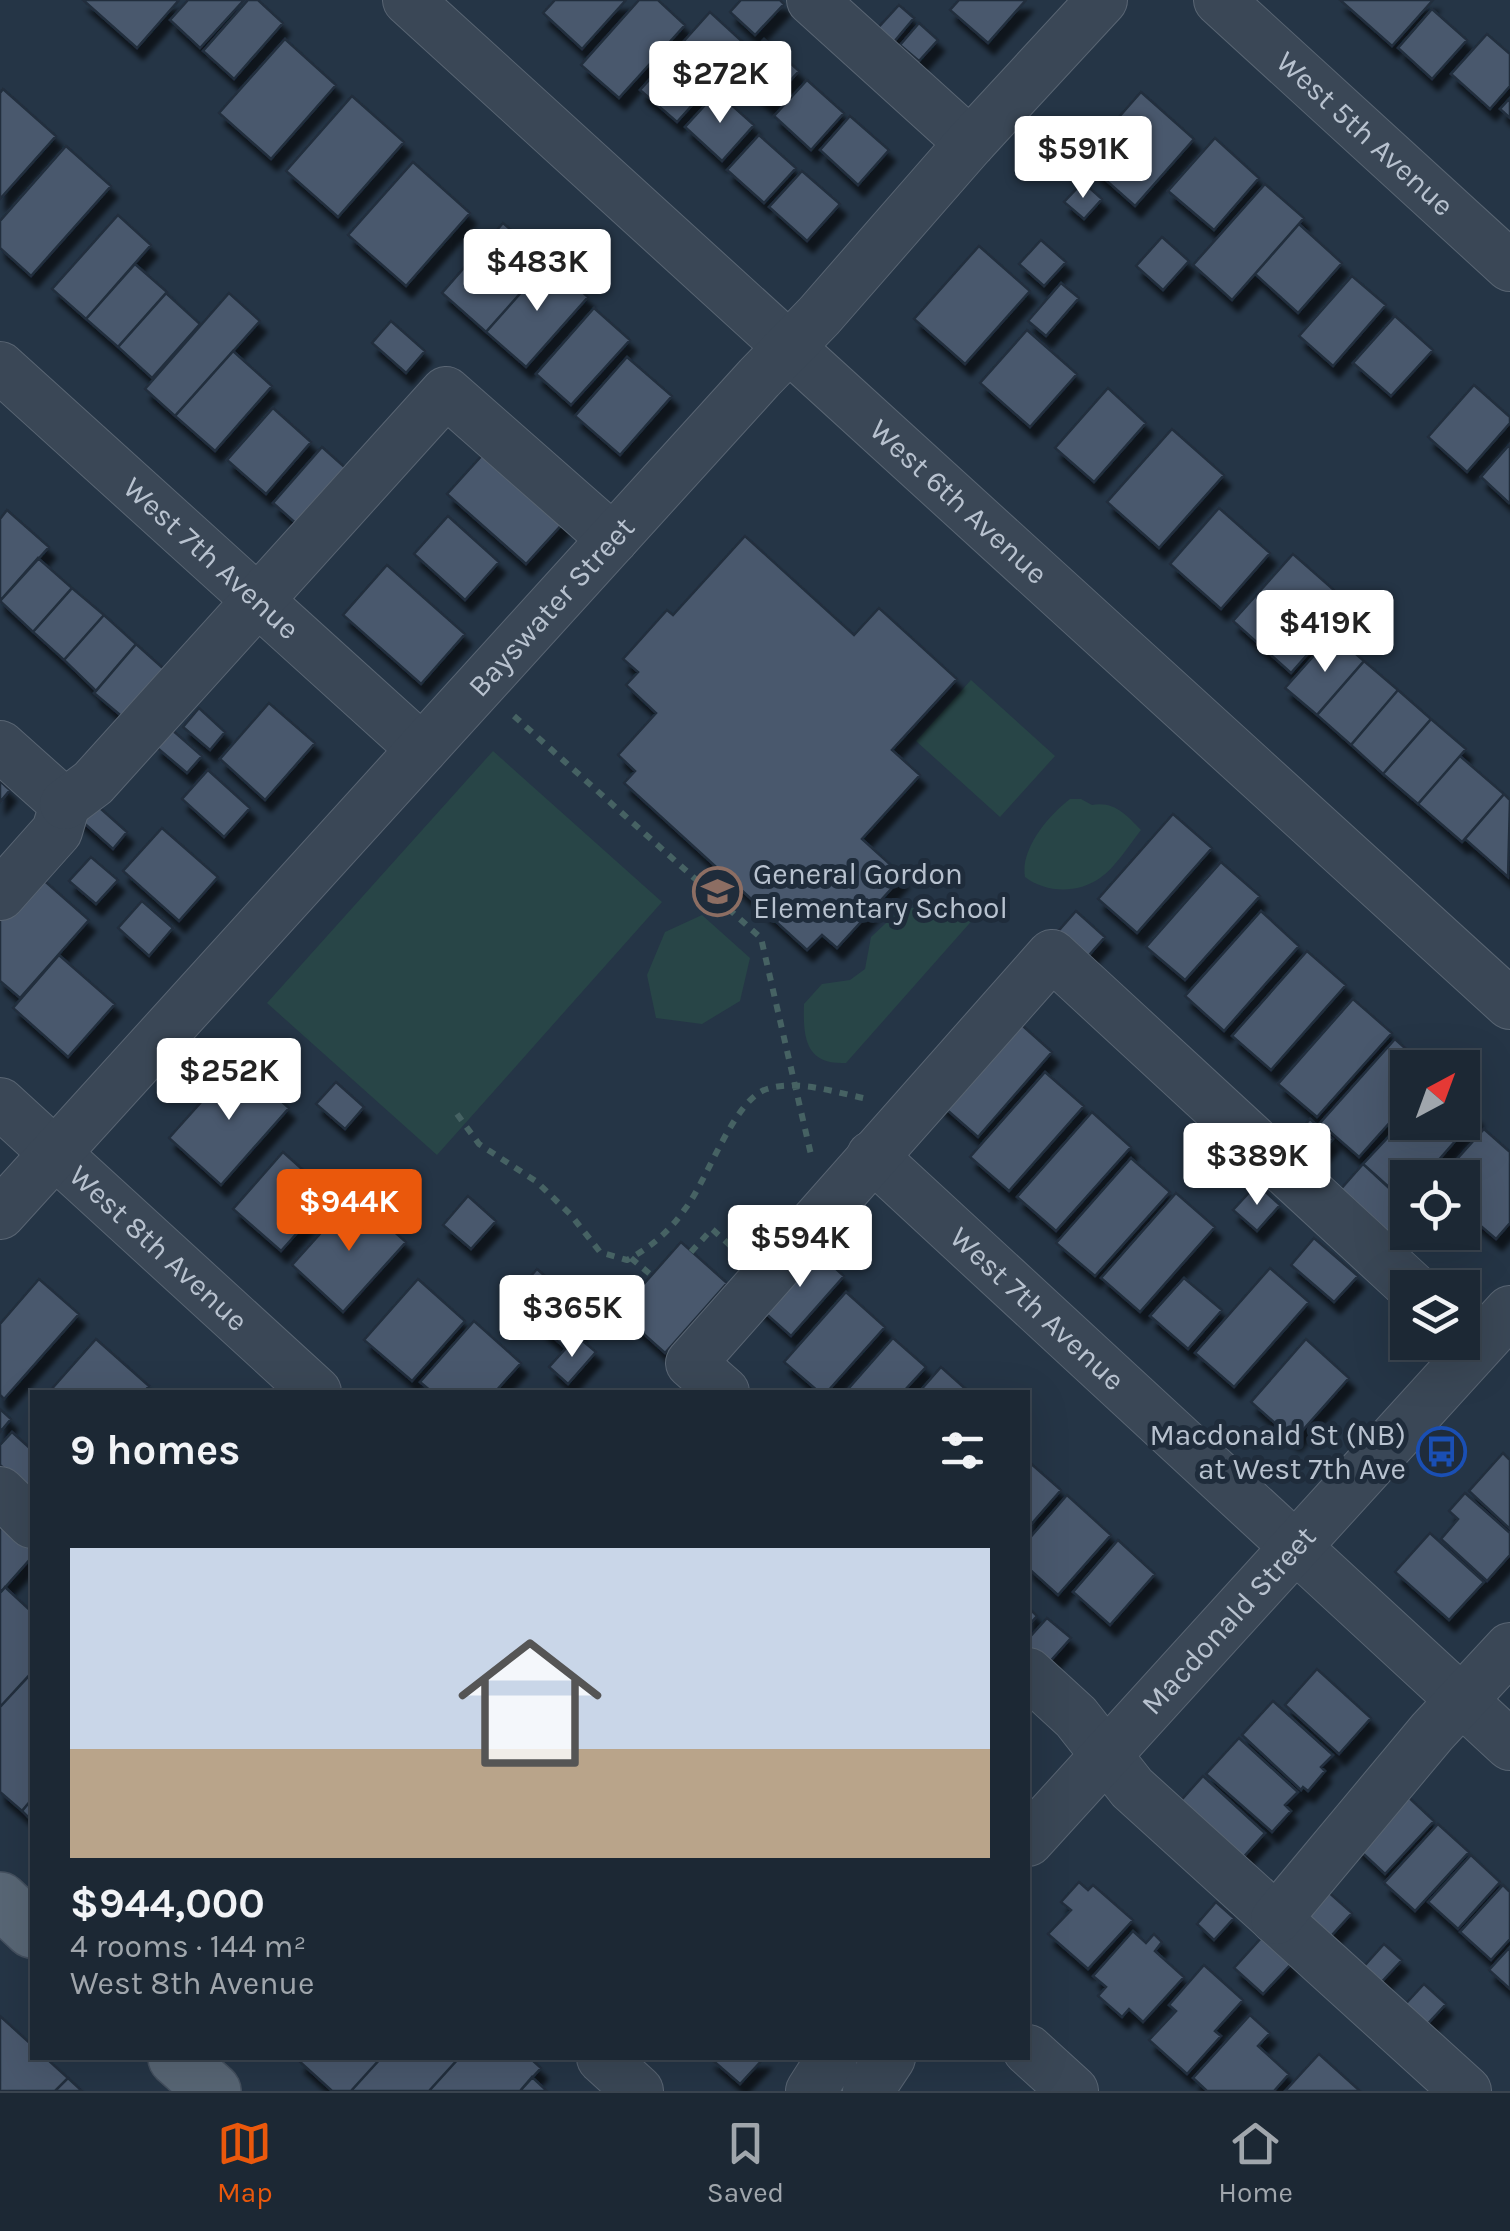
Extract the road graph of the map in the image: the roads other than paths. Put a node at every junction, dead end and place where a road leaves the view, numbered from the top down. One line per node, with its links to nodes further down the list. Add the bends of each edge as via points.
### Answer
1 (408, 0): 7 (street, West 6th Avenue)
2 (812, 0): 5 (street)
3 (1102, 0): 5 (street, Bayswater Street)
4 (1219, 0): 6 (street, West 5th Avenue)
5 (970, 143): 7 (street, Bayswater Street)
6 (1510, 266)
7 (789, 347): 9 (street, Bayswater Street); 15 (street, West 6th Avenue)
8 (0, 367): 10 (street, West 7th Avenue)
9 (613, 540): 10 (street, via 446,392); 12 (street, Bayswater Street)
10 (258, 600): 12 (street, West 7th Avenue); 13 (street, via 93,784)
11 (0, 746): 13 (street)
12 (422, 749): 17 (street, Bayswater Street)
13 (65, 804): 14 (street, via 57,832)
14 (0, 895)
15 (1510, 1004)
16 (0, 1103): 17 (street, West 8th Avenue)
17 (56, 1152): 19 (street, Bayswater Street); 24 (street, West 8th Avenue)
18 (871, 1157): 20 (street, via 1052,955); 25 (street, via 691,1362); 28 (street, West 7th Avenue)
19 (0, 1214)
20 (1393, 1270)
21 (1510, 1311): 22 (street, Macdonald Street)
22 (1480, 1333)
23 (1453, 1360): 28 (street, Macdonald Street)
24 (314, 1390)
25 (722, 1390)
26 (0, 1492): 27 (street)
27 (30, 1520)
28 (1294, 1547): 31 (street, West 7th Avenue); 33 (street, Macdonald Street)
29 (1510, 1648): 31 (street)
30 (1030, 1675): 33 (street)
31 (1462, 1700): 32 (street, West 7th Avenue); 35 (street)
32 (1510, 1744)
33 (1105, 1754): 34 (street, Macdonald Street); 35 (street, via 1132,1788)
34 (1030, 1839)
35 (1276, 1918): 46 (street)
36 (1030, 2052): 45 (street)
37 (178, 2060): 41 (main road)
38 (604, 2060): 42 (street)
39 (831, 2060): 43 (street)
40 (889, 2060): 44 (street)
41 (213, 2091)
42 (638, 2091)
43 (811, 2091)
44 (868, 2091)
45 (1073, 2091)
46 (1466, 2091)

